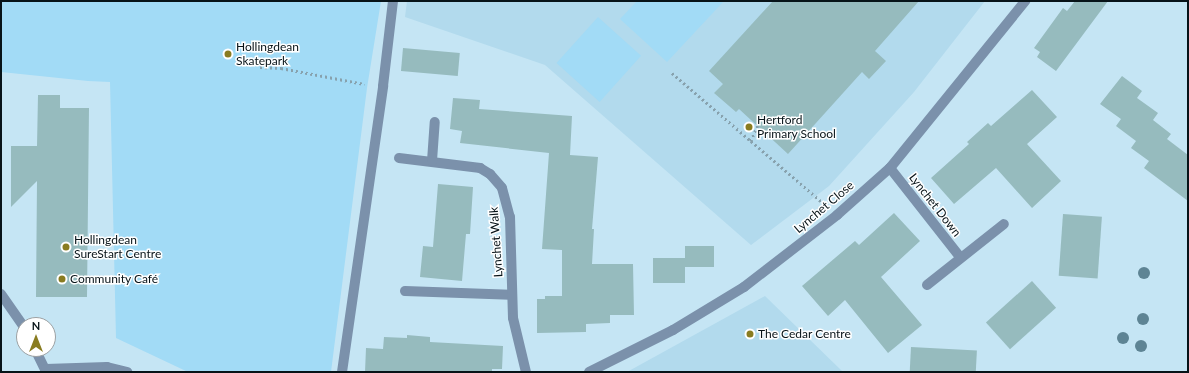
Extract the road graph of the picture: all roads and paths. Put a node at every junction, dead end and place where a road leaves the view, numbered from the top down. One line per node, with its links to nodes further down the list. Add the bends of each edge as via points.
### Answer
1 (393, 1): 5 (street)
2 (1025, 1): 11 (street, Lynchet Close)
3 (260, 67): 5 (path, via 281,68)
4 (672, 73): 8 (path)
5 (383, 86): 23 (street)
6 (435, 122): 10 (street)
7 (758, 126): 8 (path)
8 (751, 141): 12 (path)
9 (399, 158): 10 (street, Lynchet Walk)
10 (432, 161): 18 (street, Lynchet Walk, via 480,168 490,174 502,188 510,217)
11 (890, 168): 12 (street, Lynchet Close); 14 (street, Lynchet Down)
12 (837, 215): 25 (street, Lynchet Close, via 744,287 673,330)
13 (1004, 224): 14 (street)
14 (960, 258): 15 (street)
15 (927, 285)
16 (405, 291): 18 (street)
17 (1, 294): 19 (street)
18 (512, 295): 24 (street, Lynchet Walk, via 513,318)
19 (17, 317)
20 (39, 357): 21 (street)
21 (46, 371): 22 (street, via 107,367)
22 (127, 372)
23 (342, 372)
24 (526, 372)
25 (589, 372)

